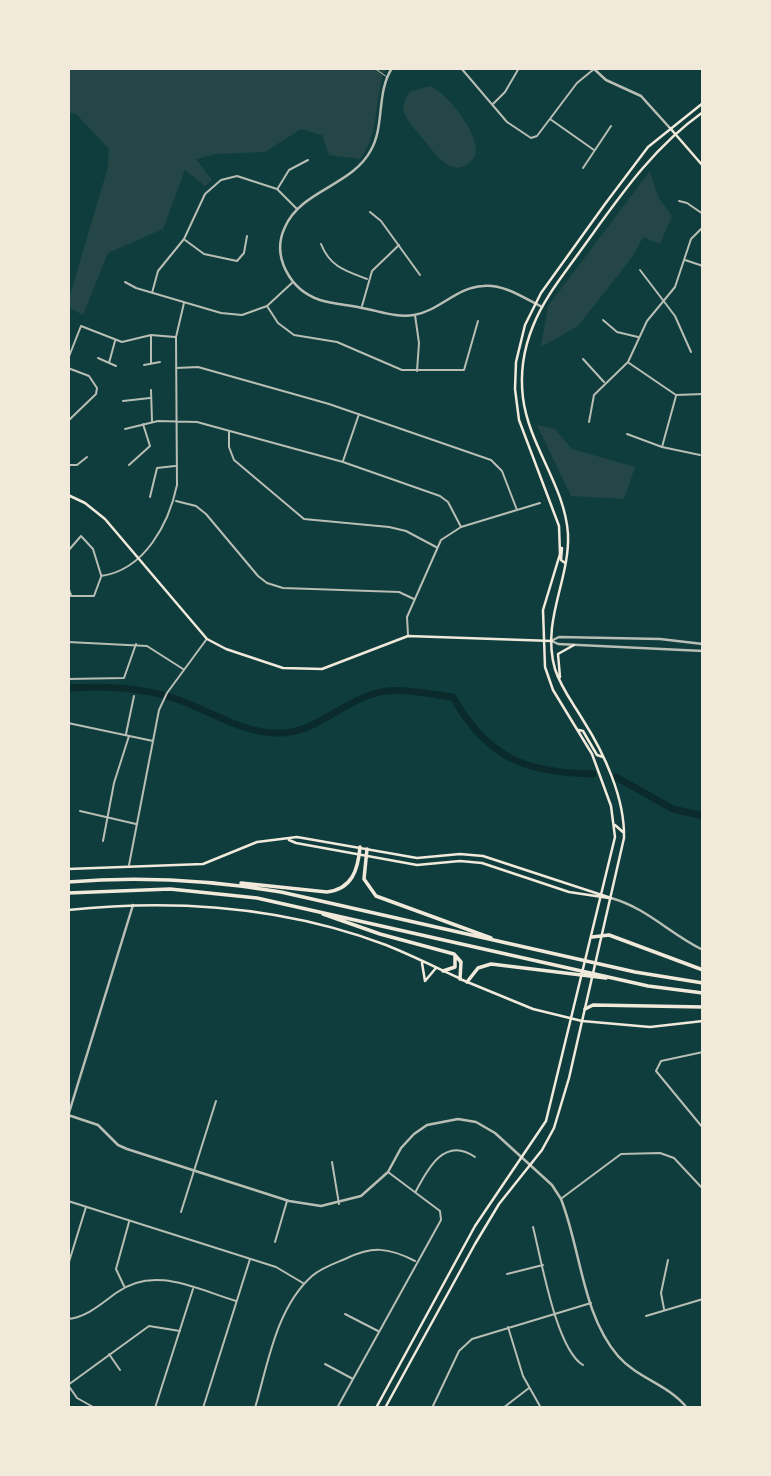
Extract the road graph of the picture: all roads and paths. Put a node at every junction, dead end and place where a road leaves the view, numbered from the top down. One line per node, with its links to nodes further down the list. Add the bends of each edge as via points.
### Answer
1 (374, 68): 6 (lane)
2 (392, 68): 6 (street)
3 (461, 68): 8 (street)
4 (519, 68): 8 (street)
5 (594, 68): 10 (street); 12 (street, via 606,80 641,96)
6 (387, 77): 20 (street, via 378,133 369,153 354,171)
7 (703, 103): 12 (main road)
8 (493, 104): 10 (street, via 528,138 537,136)
9 (703, 112): 13 (main road)
10 (550, 119): 14 (street)
11 (611, 127): 14 (street)
12 (670, 128): 13 (main road); 38 (main road, via 632,167)
13 (675, 133): 16 (main road); 41 (main road, via 638,171)
14 (594, 150): 17 (street)
15 (308, 160): 18 (street, via 289,170)
16 (703, 166)
17 (583, 168)
18 (277, 189): 20 (street); 25 (street, via 237,176 221,180 205,194)
19 (679, 201): 22 (street)
20 (297, 209): 34 (street, via 281,242 282,261)
21 (370, 212): 27 (street)
22 (703, 214)
23 (703, 227): 28 (street, via 691,239)
24 (247, 236): 25 (street, via 244,253 237,261 204,254)
25 (184, 239): 35 (street, via 165,260)
26 (321, 244): 32 (street, via 341,270)
27 (399, 245): 31 (street); 32 (street, via 375,265)
28 (685, 261): 29 (street); 36 (street, via 675,287)
29 (703, 266)
30 (640, 270): 36 (street)
31 (419, 275)
32 (368, 279): 40 (street)
33 (125, 282): 35 (street)
34 (293, 282): 39 (street); 40 (street, via 320,300)
35 (152, 293): 37 (street)
36 (663, 300): 47 (street); 49 (street)
37 (184, 303): 39 (street, via 234,315); 46 (street)
38 (535, 304): 41 (street); 42 (street, via 503,288 482,286); 91 (main road, via 519,345 516,401 527,442 556,512)
39 (267, 306): 61 (street, via 278,323 295,335 337,342 387,365)
40 (362, 307): 42 (street)
41 (542, 307): 94 (main road, via 526,346 522,389 526,419 567,524)
42 (415, 315): 61 (street)
43 (603, 320): 47 (street, via 617,332)
44 (478, 321): 61 (street, via 464,370)
45 (151, 335): 46 (street); 48 (street, via 128,342); 56 (street)
46 (176, 337): 60 (street)
47 (639, 338): 54 (street)
48 (115, 340): 51 (street, via 82,326); 55 (street)
49 (691, 352)
50 (98, 358): 55 (street)
51 (68, 359)
52 (583, 359): 62 (street)
53 (160, 362): 56 (street)
54 (628, 362): 62 (street); 65 (street)
55 (108, 363): 58 (street)
56 (151, 363): 57 (street)
57 (144, 365)
58 (116, 366)
59 (68, 368): 69 (street, via 89,376 97,388)
60 (176, 368): 68 (street, via 198,367); 70 (street)
61 (417, 372)
62 (605, 383): 72 (street, via 594,395)
63 (151, 390): 66 (street)
64 (703, 394): 65 (street)
65 (676, 395): 77 (street)
66 (151, 398): 67 (street); 71 (street)
67 (123, 401)
68 (359, 414): 80 (street); 88 (street, via 491,460 502,471)
69 (68, 421)
70 (176, 421): 71 (street); 75 (street); 83 (street)
71 (152, 422): 73 (street)
72 (589, 422)
73 (142, 423): 74 (street); 81 (street, via 150,446)
74 (125, 429)
75 (229, 431): 80 (street); 90 (street, via 234,460 304,519 389,527)
76 (627, 434): 77 (street)
77 (662, 447): 78 (street)
78 (700, 455)
79 (87, 457): 82 (street)
80 (343, 462): 89 (street, via 440,496 449,502)
81 (129, 465)
82 (68, 466)
83 (177, 466): 85 (street, via 157,468); 86 (street)
84 (68, 495): 93 (main road, via 94,509)
85 (150, 497)
86 (173, 501): 93 (street, via 162,531); 98 (street, via 206,514 267,583)
87 (540, 503): 88 (street)
88 (517, 510): 89 (street)
89 (461, 527): 90 (street)
90 (436, 547): 98 (street)
91 (560, 548): 94 (main road); 101 (main road, via 543,610)
92 (68, 551): 95 (street, via 81,536 93,548)
93 (137, 557): 95 (street, via 117,572); 100 (main road)
94 (565, 563): 102 (main road, via 552,610)
95 (102, 576): 97 (street, via 94,597)
96 (68, 587): 97 (street)
97 (69, 596)
98 (414, 598): 99 (street, via 407,617)
99 (408, 636): 100 (main road, via 336,665 309,670 271,665); 101 (main road)
100 (207, 639): 108 (street)
101 (542, 640): 102 (main road); 114 (main road, via 553,690)
102 (552, 641): 105 (street, via 559,637 625,637); 106 (street); 110 (main road)
103 (68, 642): 104 (street)
104 (136, 644): 108 (street, via 157,650); 109 (street, via 124,678)
105 (703, 644)
106 (575, 645): 107 (street); 110 (main road, via 558,654)
107 (703, 652)
108 (184, 669): 116 (street, via 159,710)
109 (68, 680)
110 (562, 687): 117 (main road)
111 (134, 696): 115 (street)
112 (69, 723): 113 (street); 115 (street)
113 (68, 729)
114 (579, 730): 117 (main road); 121 (main road, via 598,769)
115 (127, 736): 116 (street); 119 (street)
116 (155, 741): 120 (street)
117 (603, 757): 122 (main road, via 624,817)
118 (80, 811): 119 (street)
119 (108, 817): 120 (street); 125 (street)
120 (137, 824): 133 (street)
121 (615, 825): 122 (main road); 123 (main road)
122 (624, 833): 126 (main road)
123 (615, 837): 126 (main road); 140 (main road)
124 (289, 839): 127 (main road); 129 (main road); 133 (main road, via 257,842 203,864)
125 (103, 841)
126 (622, 847): 141 (main road)
127 (360, 848): 128 (main road); 129 (highway)
128 (367, 849): 130 (main road, via 417,858); 131 (highway)
129 (359, 854): 131 (main road); 137 (highway, via 349,883 334,891)
130 (471, 854): 132 (main road); 135 (main road)
131 (365, 856): 132 (main road, via 417,864); 147 (highway, via 364,878 376,896)
132 (470, 861): 138 (main road)
133 (129, 866): 134 (main road)
134 (68, 869)
135 (546, 877): 138 (main road); 140 (main road)
136 (68, 882): 137 (highway, via 151,878)
137 (222, 882): 147 (highway)
138 (539, 882): 140 (main road)
139 (68, 893): 144 (highway, via 197,891)
140 (602, 896): 141 (main road); 146 (main road)
141 (611, 898): 145 (main road); 148 (street, via 641,909)
142 (133, 905): 143 (main road); 150 (main road, via 200,906 276,916 360,937); 166 (street)
143 (68, 910)
144 (317, 911): 149 (highway); 154 (highway)
145 (603, 934): 146 (highway); 152 (highway); 160 (main road)
146 (592, 937): 161 (main road)
147 (496, 941): 157 (highway)
148 (703, 950)
149 (454, 954): 153 (highway, via 456,967); 155 (highway, via 461,962)
150 (422, 962): 151 (main road); 151 (main road, via 425,981)
151 (436, 968): 153 (main road)
152 (703, 970)
153 (443, 971): 155 (main road)
154 (601, 977): 156 (highway, via 491,964 478,968); 158 (highway)
155 (460, 979): 156 (main road)
156 (467, 982): 161 (main road, via 533,1009)
157 (703, 983)
158 (703, 993)
159 (703, 1007): 160 (highway, via 593,1005)
160 (585, 1009): 162 (main road)
161 (572, 1019): 162 (main road); 169 (main road, via 547,1121)
162 (582, 1021): 163 (main road, via 650,1027); 171 (main road, via 559,1115)
163 (703, 1021)
164 (703, 1052): 167 (street, via 661,1061 656,1071)
165 (216, 1101): 172 (street)
166 (68, 1115): 172 (street, via 98,1125 127,1149)
167 (703, 1128)
168 (475, 1157): 175 (street, via 462,1150 447,1152 428,1167)
169 (524, 1158): 171 (street); 173 (street, via 484,1126 449,1119 414,1134); 217 (main road, via 475,1226)
170 (332, 1162): 179 (street)
171 (530, 1164): 176 (street); 218 (main road, via 475,1244)
172 (194, 1171): 177 (street); 181 (street)
173 (388, 1172): 175 (street); 179 (street, via 360,1196)
174 (703, 1189): 176 (street, via 674,1158 660,1153 621,1154)
175 (416, 1192): 187 (street, via 442,1216)
176 (561, 1199): 196 (street)
177 (287, 1200): 179 (street); 184 (street)
178 (68, 1201): 180 (street)
179 (339, 1204)
180 (86, 1207): 182 (street); 188 (street)
181 (181, 1212)
182 (130, 1221): 185 (street); 192 (street, via 116,1269)
183 (533, 1227): 189 (street)
184 (275, 1242)
185 (250, 1259): 191 (street, via 287,1272); 195 (street)
186 (668, 1260): 197 (street, via 661,1293)
187 (417, 1262): 191 (street, via 373,1248 320,1270); 204 (street)
188 (68, 1265)
189 (543, 1265): 190 (street); 198 (street)
190 (507, 1274)
191 (304, 1284): 215 (street, via 284,1315)
192 (124, 1287): 193 (street, via 155,1278); 201 (street, via 88,1314)
193 (193, 1289): 195 (street); 203 (street)
194 (703, 1299): 197 (street)
195 (236, 1301): 214 (street)
196 (592, 1303): 198 (street); 222 (street, via 606,1340 628,1367 668,1389)
197 (664, 1310): 200 (street)
198 (556, 1313): 202 (street); 207 (street, via 569,1349)
199 (345, 1314): 204 (street)
200 (646, 1316)
201 (68, 1319)
202 (508, 1326): 211 (street); 219 (street, via 472,1339 459,1351)
203 (180, 1331): 205 (street, via 149,1326); 213 (street)
204 (379, 1332): 209 (street)
205 (109, 1354): 208 (street); 210 (street)
206 (325, 1364): 209 (street)
207 (583, 1365)
208 (120, 1370)
209 (354, 1380): 216 (street)
210 (68, 1385): 212 (street, via 77,1398)
211 (529, 1388): 220 (street); 221 (street)
212 (95, 1408)
213 (155, 1408)
214 (203, 1408)
215 (255, 1408)
216 (337, 1408)
217 (376, 1408)
218 (385, 1408)
219 (432, 1408)
220 (503, 1408)
221 (541, 1408)
222 (687, 1408)

